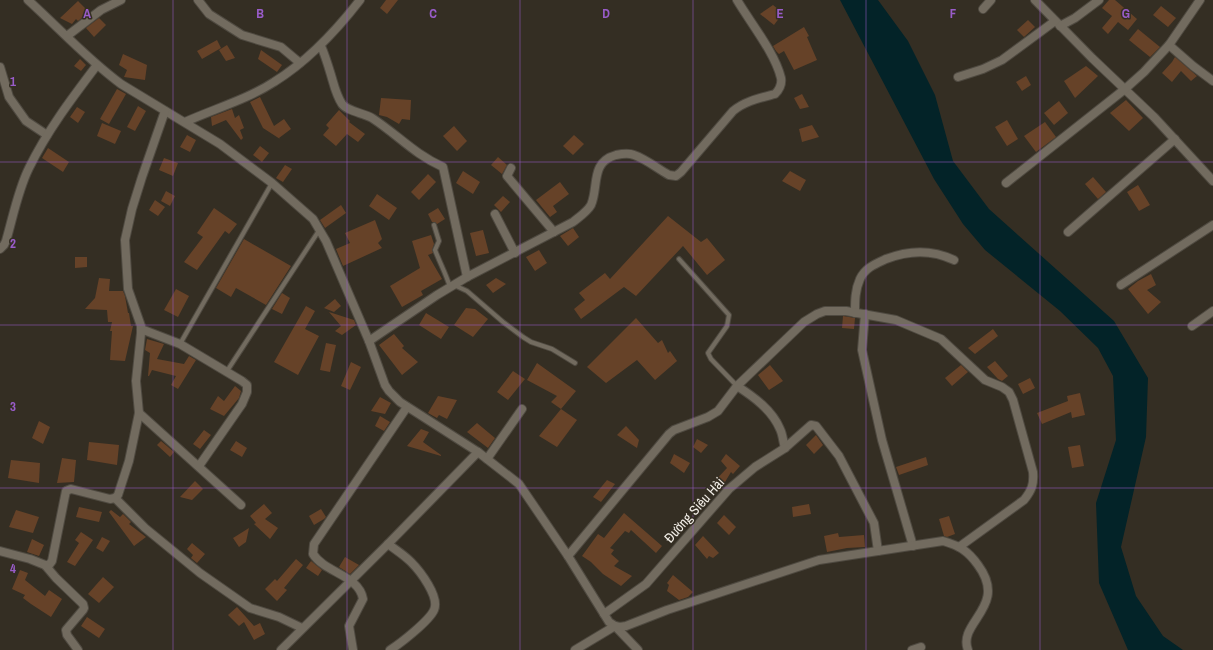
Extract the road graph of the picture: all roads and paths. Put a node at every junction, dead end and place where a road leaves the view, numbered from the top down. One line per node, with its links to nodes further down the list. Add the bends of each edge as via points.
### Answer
1 (28, 0): 12 (street)
2 (121, 0): 12 (street, via 101,10)
3 (198, 0): 15 (street, via 209,14 242,35 281,47)
4 (737, 0): 33 (street, via 771,55 781,78 777,92 739,106 676,176 669,175 633,154 612,156 596,174 591,205 584,214)
5 (991, 0): 10 (street)
6 (1035, 0): 11 (street)
7 (1099, 0): 11 (street, via 1075,18)
8 (1200, 0): 13 (street)
9 (357, 1): 14 (street)
10 (983, 9)
11 (1057, 24): 18 (street, via 1002,60); 20 (street)
12 (67, 36): 16 (street)
13 (1169, 44): 19 (street); 20 (street)
14 (321, 46): 15 (street); 39 (street, via 338,96 347,109 371,118 428,161 443,167)
15 (300, 63): 22 (street, via 275,82)
16 (96, 65): 21 (street); 23 (street)
17 (0, 67): 23 (street, via 9,96 26,121)
18 (958, 77)
19 (1213, 82)
20 (1125, 89): 24 (street); 28 (street)
21 (165, 111): 22 (street); 46 (street, via 142,177 125,240 128,288)
22 (185, 122): 27 (street, via 220,144)
23 (47, 135): 35 (street, via 21,187 6,241)
24 (1175, 139): 26 (street); 34 (street)
25 (511, 168): 33 (street, via 507,176)
26 (1213, 181)
27 (272, 183): 32 (street, via 313,219); 48 (lane)
28 (1006, 183)
29 (495, 214): 36 (street)
30 (434, 225): 41 (lane, via 439,241 435,250)
31 (1213, 225): 40 (street)
32 (320, 229): 47 (street); 50 (lane)
33 (554, 232): 36 (street)
34 (1068, 232)
35 (0, 249)
36 (515, 253): 39 (street)
37 (679, 259): 51 (lane, via 729,315 727,326 708,353)
38 (954, 260): 43 (street, via 944,255 916,251 896,255 875,264 864,272 860,279 855,299)
39 (467, 277): 41 (street)
40 (1121, 285)
41 (452, 286): 47 (street, via 418,306); 49 (lane, via 467,291 523,337 552,349)
42 (1213, 311): 45 (street)
43 (855, 313): 44 (street); 51 (street, via 825,311 809,318)
44 (865, 314): 62 (street, via 862,350 882,440); 63 (street, via 896,320 941,339 985,380 1009,392 1013,400 1033,472 1032,490 1024,500)
45 (1192, 326)
46 (141, 329): 48 (street); 54 (street, via 136,381)
47 (369, 341): 52 (street, via 389,392)
48 (180, 344): 50 (street)
49 (575, 363)
50 (227, 371): 58 (street, via 246,385 247,392 242,404)
51 (737, 386): 55 (street, via 768,410 781,430); 66 (street, via 718,411 669,434)
52 (407, 407): 56 (street); 68 (street, via 314,544 313,554 320,563)
53 (522, 409): 57 (street)
54 (139, 412): 58 (street); 59 (street, via 130,461)
55 (785, 448): 65 (street, Đường Siêu Hài, via 811,425 816,426 839,456 874,523); 69 (street, Đường Siêu Hài, via 755,467 729,489 646,584)
56 (478, 452): 57 (street); 61 (street)
57 (487, 459): 66 (street, via 519,484)
58 (198, 466): 60 (street)
59 (115, 498): 67 (street, via 71,489 66,491 52,561); 71 (street, via 145,528 200,573 250,608 279,617)
60 (241, 505)
61 (388, 544): 68 (street); 76 (street, via 415,566 435,597 434,610 429,617)
62 (913, 546): 63 (street, via 943,541); 65 (street)
63 (959, 547): 80 (street, via 966,551 982,571 988,588 982,612 966,640)
64 (0, 551): 67 (street)
65 (878, 551): 70 (street, via 819,560 626,626)
66 (568, 556): 69 (street)
67 (46, 565): 73 (street, via 83,604 83,610 66,630)
68 (350, 581): 71 (street); 75 (street, via 360,590 363,599 349,626)
69 (604, 614): 70 (street)
70 (615, 626): 77 (street); 78 (street)
71 (302, 628): 74 (street)
72 (921, 647): 79 (street)
73 (78, 650)
74 (281, 650)
75 (353, 650)
76 (390, 650)
77 (575, 650)
78 (638, 650)
79 (912, 650)
80 (968, 650)

